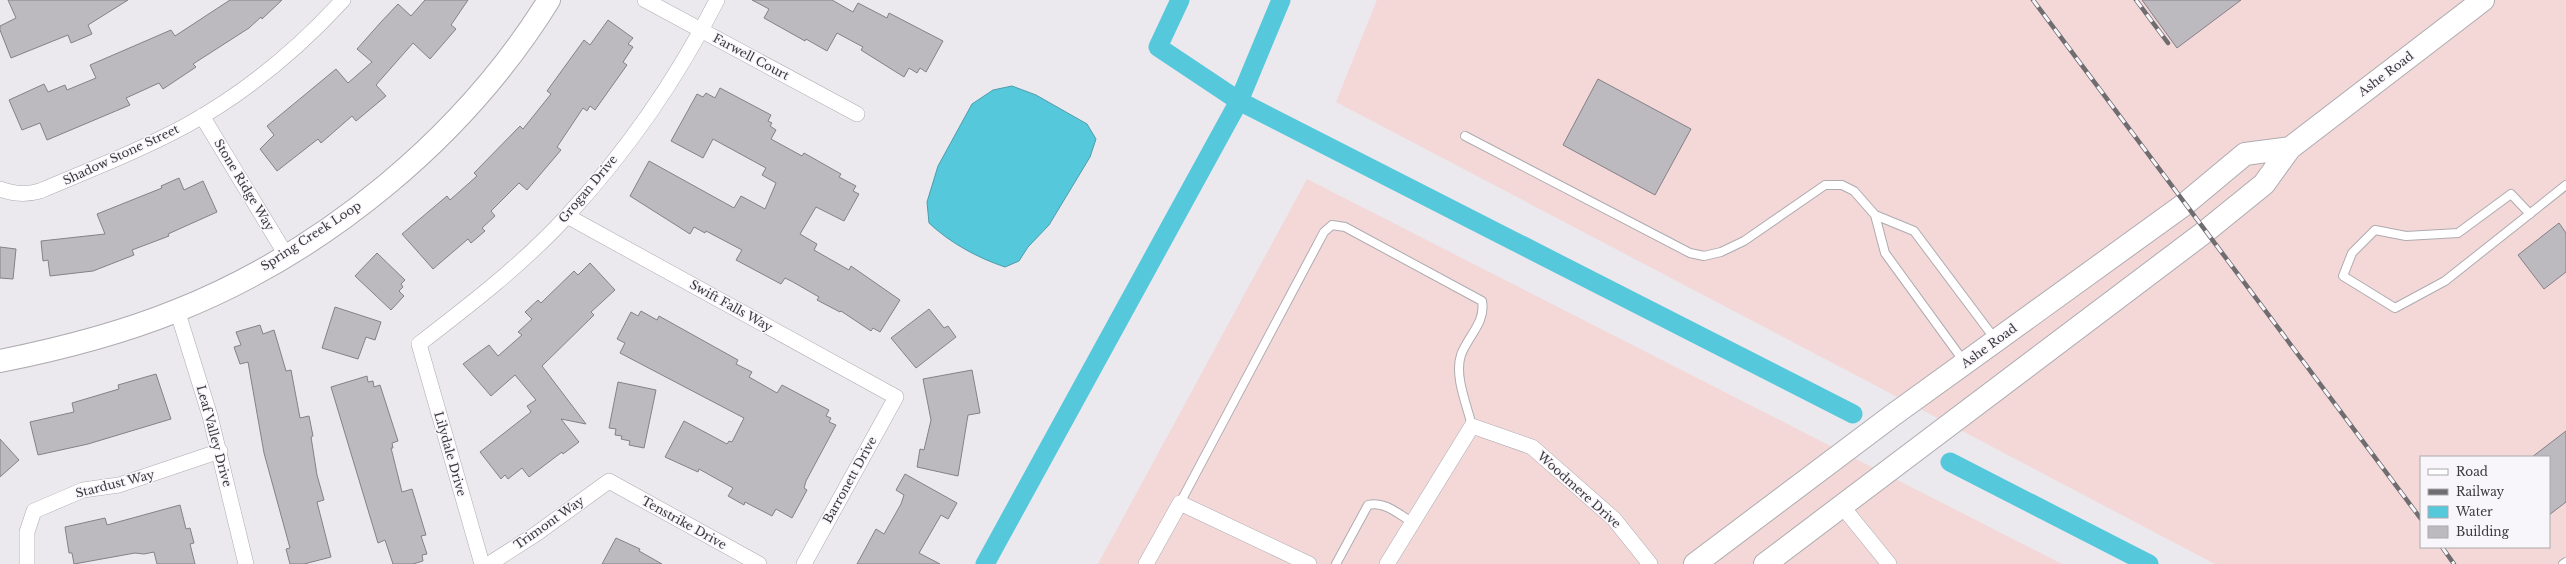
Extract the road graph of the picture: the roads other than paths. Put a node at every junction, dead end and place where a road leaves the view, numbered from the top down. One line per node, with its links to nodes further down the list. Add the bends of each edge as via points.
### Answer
1 (343, 0): 8 (street, Shadow Stone Street, via 294,49 250,84)
2 (549, 0): 16 (street, Spring Creek Loop, via 509,57 462,112 422,152 374,194)
3 (645, 0): 6 (street, Farwell Court)
4 (717, 0): 6 (street, Grogan Drive)
5 (2483, 0): 10 (street, Ashe Road)
6 (701, 30): 7 (street, Farwell Court); 14 (street, Grogan Drive, via 647,115)
7 (857, 114)
8 (202, 116): 12 (street, Shadow Stone Street, via 136,151 40,191 27,195); 16 (street, Stone Ridge Way)
9 (1465, 136): 15 (lane, via 1690,253 1704,256 1721,252 1744,241 1825,185 1842,186 1854,191)
10 (2290, 148): 18 (street, Ashe Road, via 2245,154 2185,204); 27 (street, Ashe Road, via 2264,184)
11 (2566, 185): 13 (lane)
12 (0, 189)
13 (2530, 214): 13 (lane, via 2444,281 2395,308 2343,276 2352,253 2375,230 2406,236 2458,233 2511,194)
14 (567, 216): 19 (street, Grogan Drive, via 489,289); 22 (street, Swift Falls Way)
15 (1875, 216): 18 (lane, via 1914,231); 21 (lane, via 1885,253)
16 (286, 255): 17 (street, Spring Creek Loop, via 236,283)
17 (177, 310): 20 (street, Spring Creek Loop, via 104,336); 24 (street, Leaf Valley Drive)
18 (1997, 341): 21 (street, Ashe Road)
19 (419, 344): 32 (street, Lilydale Drive)
20 (0, 361)
21 (1965, 364): 41 (street, Ashe Road)
22 (896, 397): 35 (street, Barronett Drive)
23 (1472, 426): 26 (lane, via 1460,373 1461,356 1482,317 1482,301 1346,227 1332,225 1324,232); 28 (street); 40 (street, Woodmere Drive, via 1532,447 1614,519)
24 (220, 451): 30 (street, Stardust Way, via 119,485 83,490 34,511 27,532); 31 (street, Leaf Valley Drive)
25 (609, 481): 33 (street, Trimont Way, via 536,534); 34 (street, Tenstrike Drive)
26 (1180, 503): 36 (street); 37 (street)
27 (1842, 506): 42 (street, Ashe Road); 43 (street)
28 (1412, 522): 38 (lane, via 1377,503 1368,505); 39 (street)
29 (2566, 562): 44 (lane)
30 (27, 564)
31 (246, 564)
32 (482, 564)
33 (489, 564)
34 (759, 564)
35 (804, 564)
36 (1146, 564)
37 (1308, 564)
38 (1336, 564)
39 (1387, 564)
40 (1650, 564)
41 (1695, 564)
42 (1765, 564)
43 (1889, 564)
44 (2563, 564)

